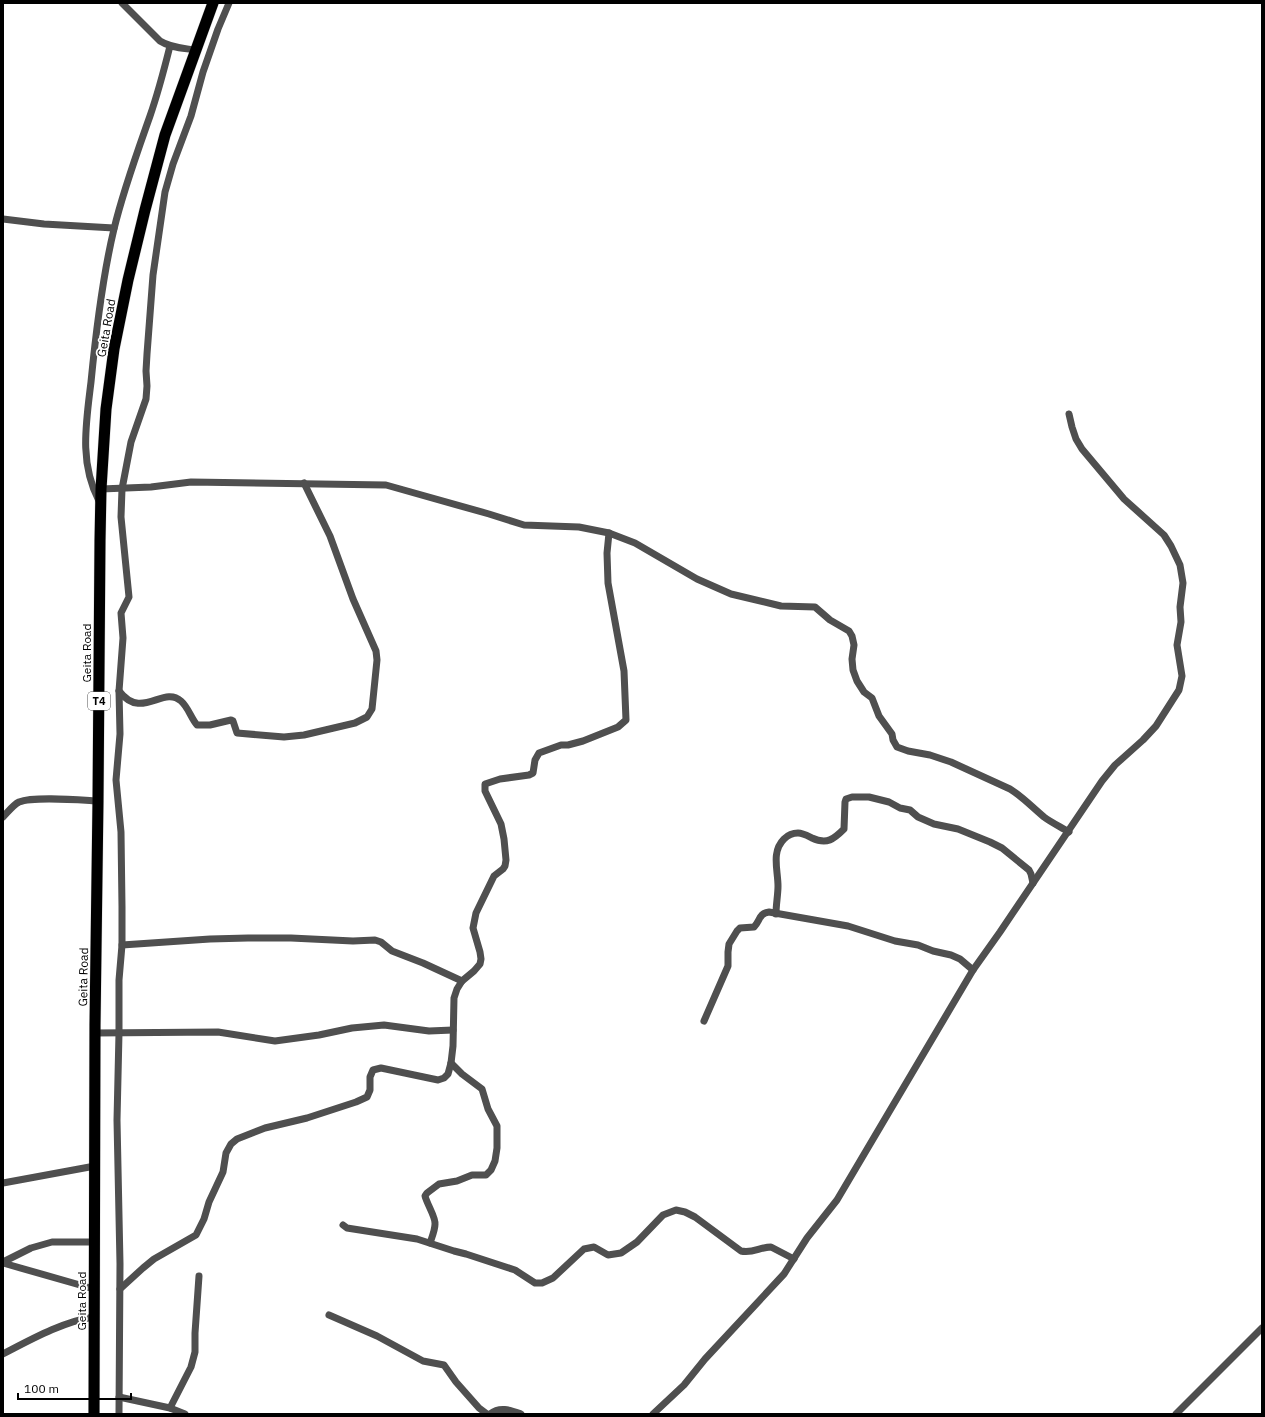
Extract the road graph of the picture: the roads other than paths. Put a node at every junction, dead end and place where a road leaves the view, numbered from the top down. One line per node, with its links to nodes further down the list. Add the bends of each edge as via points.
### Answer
1 (122, 3): 4 (street, via 160,41)
2 (213, 3): 5 (highway, Geita Road / T4)
3 (229, 3): 11 (street, via 203,72 173,164 160,214 147,354 148,386 146,400 131,442)
4 (170, 46): 5 (street); 7 (street)
5 (195, 50): 10 (highway, Geita Road / T4, via 165,135 128,280 114,349 106,409)
6 (3, 219): 7 (street)
7 (114, 228): 12 (street, via 100,303 85,432 90,482)
8 (1069, 414): 17 (street, via 1076,439 1082,449 1124,499 1168,540 1180,565 1183,583 1177,645 1182,676 1179,690 1156,726 1111,770)
9 (304, 484): 11 (street, via 191,482); 13 (street, via 386,485 524,526 579,527); 14 (street, via 330,536 353,599 376,651 373,704 367,717 355,723 304,735 252,735 237,733 231,720 197,725 182,701 174,697 164,697 143,704 124,698)
10 (101, 489): 11 (street); 12 (highway, Geita Road / T4)
11 (122, 489): 14 (street, via 121,517 129,597 122,613)
12 (100, 503): 15 (highway, Geita Road / T4)
13 (609, 533): 17 (street, via 635,543 697,579 731,594 781,606 815,608 849,631 852,636 853,670 857,681 864,692 872,698 897,747 951,762 1010,789 1046,818); 22 (street, via 608,583 624,671 626,720 618,727 583,741 557,746 539,753 533,773 529,775 485,784 485,791 501,824 506,860 505,866 492,879 474,921 480,964)
14 (119, 691): 20 (street, via 120,734 116,780 121,832)
15 (98, 801): 16 (street, via 24,801 14,805); 25 (highway, Geita Road / T4)
16 (3, 817)
17 (1069, 832): 18 (street)
18 (1033, 883): 19 (street, via 1029,870 1002,848 990,842 958,829 934,824 918,817 910,810 889,802 852,797 845,802 844,828 832,839 819,842 805,834 797,833 790,834 782,841 776,853); 21 (street)
19 (776, 914): 21 (street, via 848,926 895,941 918,945 952,955); 23 (street, via 764,913 754,927 740,928 737,931 729,944 728,966)
20 (122, 945): 22 (street, via 248,938 375,940 392,951); 26 (street)
21 (973, 970): 33 (street, via 837,1200)
22 (462, 981): 24 (street, via 454,998)
23 (704, 1021)
24 (453, 1030): 26 (street, via 429,1031 384,1025 275,1041 218,1032); 27 (street)
25 (95, 1033): 26 (street); 28 (highway, Geita Road / T4)
26 (119, 1033): 37 (street, via 117,1120)
27 (451, 1063): 32 (street, via 482,1089 489,1114 497,1126 497,1148 495,1161 486,1175 472,1175 438,1184 427,1193 426,1203 436,1224); 37 (street, via 448,1074 438,1080 381,1068 373,1070 370,1090 366,1097 321,1114 265,1128 237,1139 226,1153 223,1172 196,1235 154,1259)
28 (95, 1166): 29 (street); 31 (highway, Geita Road / T4)
29 (3, 1183)
30 (343, 1225): 32 (street, via 347,1228)
31 (94, 1242): 34 (street, via 52,1242 31,1248); 36 (highway, Geita Road / T4)
32 (430, 1243): 33 (street, via 504,1266 535,1283 542,1283 553,1278 584,1249 594,1248 608,1255 621,1253 637,1242 663,1215 676,1210 695,1217 741,1251 771,1247)
33 (794, 1259): 50 (street, via 784,1274 684,1385)
34 (3, 1262): 36 (street)
35 (199, 1276): 43 (street, via 195,1352 191,1368)
36 (94, 1289): 39 (highway, Geita Road / T4)
37 (120, 1289): 42 (street)
38 (329, 1316): 47 (street, via 377,1336 430,1364 444,1365 456,1382)
39 (94, 1317): 41 (street, via 65,1325); 44 (highway, Geita Road / T4)
40 (1262, 1328): 51 (street)
41 (3, 1354)
42 (119, 1397): 43 (street); 45 (street)
43 (170, 1408): 46 (street)
44 (94, 1414)
45 (119, 1414)
46 (185, 1414)
47 (487, 1414)
48 (490, 1414): 49 (street, via 501,1409)
49 (521, 1414)
50 (653, 1414)
51 (1176, 1414)

